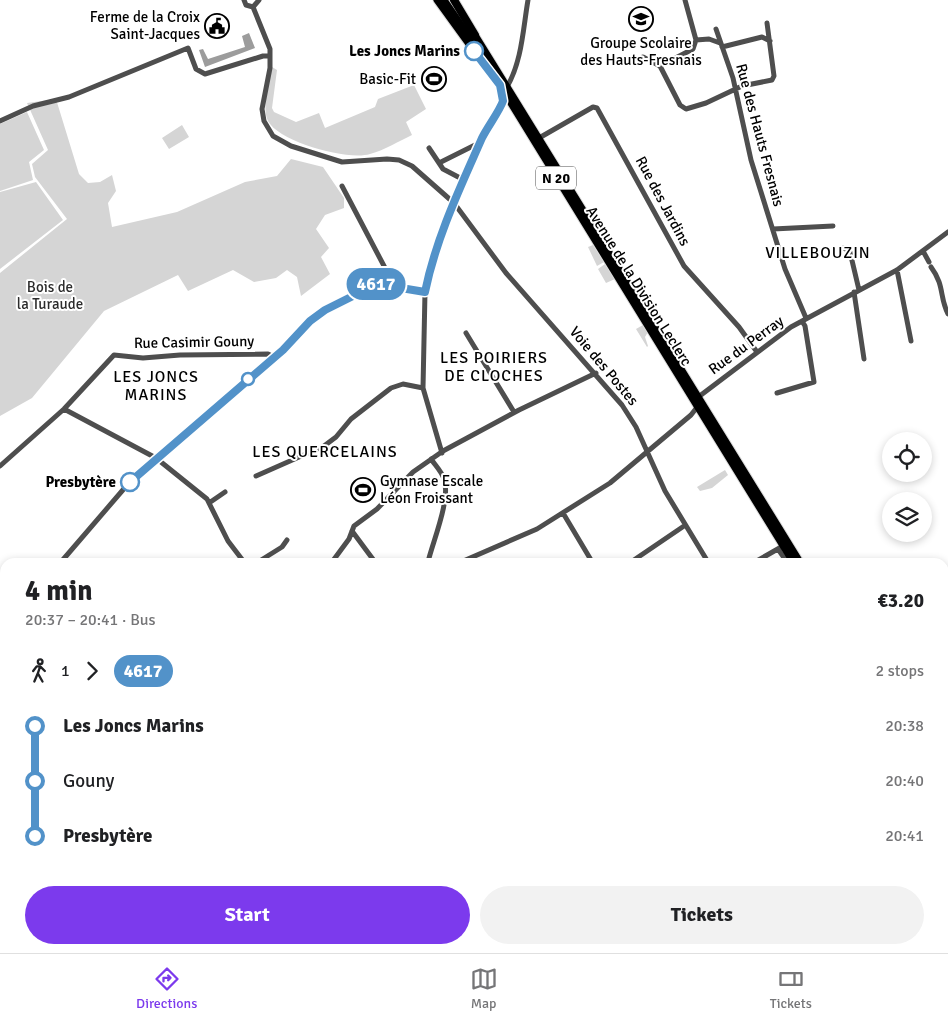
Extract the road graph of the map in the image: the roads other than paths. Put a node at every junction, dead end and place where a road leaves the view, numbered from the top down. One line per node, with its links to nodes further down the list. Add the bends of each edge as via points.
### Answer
1 (244, 0): 8 (street, via 246,5)
2 (259, 0): 8 (street)
3 (438, 0): 17 (main road)
4 (444, 0): 17 (main road, Avenue de la Division Leclerc / N 20)
5 (454, 0): 11 (highway, Avenue de la Division Leclerc / N 20)
6 (528, 0): 19 (street, via 514,73)
7 (685, 0): 12 (street)
8 (253, 7): 15 (street)
9 (767, 23): 13 (street)
10 (716, 29): 14 (street, Rue des Hauts Fresnais)
11 (475, 34): 19 (main road, Avenue de la Division Leclerc / N 20)
12 (696, 40): 14 (street, via 709,39); 18 (street, via 693,49)
13 (770, 41): 14 (street, via 762,37); 20 (street, via 773,79)
14 (721, 45): 20 (street, Rue des Hauts Fresnais)
15 (270, 56): 21 (street, via 206,74 196,69 188,48); 28 (street, Voie des Postes, via 262,109 264,121 277,139 342,162 399,160 412,166)
16 (644, 57): 18 (street)
17 (486, 65): 19 (main road, Avenue de la Division Leclerc / N 20)
18 (660, 66): 20 (street, via 680,105 686,108)
19 (503, 86): 22 (main road, Avenue de la Division Leclerc / N 20); 23 (street, via 502,105); 51 (main road, Avenue de la Division Leclerc / N 20)
20 (736, 89): 30 (street, Rue des Hauts Fresnais, via 751,160)
21 (0, 121)
22 (539, 138): 42 (street, Rue des Jardins, via 593,107 597,108 684,266); 50 (main road, Avenue de la Division Leclerc / N 20)
23 (481, 142): 25 (street); 26 (street)
24 (429, 148): 25 (street)
25 (439, 162): 26 (street, via 443,169)
26 (464, 180): 28 (street)
27 (342, 186): 35 (street)
28 (454, 204): 37 (street, via 440,237); 45 (street, Voie des Postes, via 518,287)
29 (833, 226): 30 (street)
30 (773, 229): 39 (street, Rue des Hauts Fresnais, via 784,269)
31 (948, 232): 33 (street, Rue du Perray)
32 (844, 248): 36 (street, via 850,252)
33 (923, 251): 34 (street, Rue du Perray); 38 (street, via 942,284)
34 (897, 270): 36 (street, Rue du Perray); 41 (street)
35 (394, 285): 37 (street); 43 (street, via 371,286 325,310)
36 (856, 291): 39 (street, Rue du Perray); 44 (street)
37 (425, 292): 47 (street)
38 (948, 314)
39 (806, 318): 42 (street, Rue du Perray); 46 (street, Rue des Hauts Fresnais)
40 (466, 333): 53 (street)
41 (912, 341)
42 (757, 352): 50 (street, Rue du Perray)
43 (274, 357): 52 (street, Rue Casimir Gouny, via 268,354 143,358 114,355); 56 (street)
44 (864, 359)
45 (596, 373): 53 (street); 55 (street, Voie des Postes, via 629,416)
46 (814, 382): 48 (street, Rue des Hauts Fresnais); 49 (street)
47 (423, 388): 54 (street); 59 (street, via 403,384 392,388 351,419 324,446)
48 (816, 390)
49 (777, 393)
50 (697, 396): 51 (street); 80 (main road, Avenue de la Division Leclerc / N 20)
51 (698, 408): 55 (street); 66 (main road, Avenue de la Division Leclerc / N 20)
52 (64, 409): 56 (street); 58 (street)
53 (514, 412): 54 (street)
54 (442, 452): 57 (street)
55 (647, 452): 62 (street, via 610,483); 63 (street, Voie des Postes)
56 (156, 458): 61 (street); 67 (street, via 121,491)
57 (431, 459): 64 (street, via 413,472); 72 (street, via 445,484 442,511)
58 (0, 466)
59 (256, 476)
60 (225, 492): 61 (street)
61 (210, 503): 68 (street, via 228,541)
62 (563, 513): 73 (street, via 537,529); 74 (street)
63 (684, 526): 75 (street); 76 (street, Voie des Postes)
64 (352, 531): 70 (street); 71 (street)
65 (287, 540): 69 (street)
66 (781, 547): 77 (street); 78 (street); 79 (main road, Avenue de la Division Leclerc / N 20)
67 (64, 558)
68 (241, 558)
69 (264, 558)
70 (335, 558)
71 (372, 558)
72 (429, 558)
73 (470, 558)
74 (589, 558)
75 (637, 558)
76 (705, 558)
77 (762, 558)
78 (785, 558)
79 (790, 558)
80 (798, 558)

